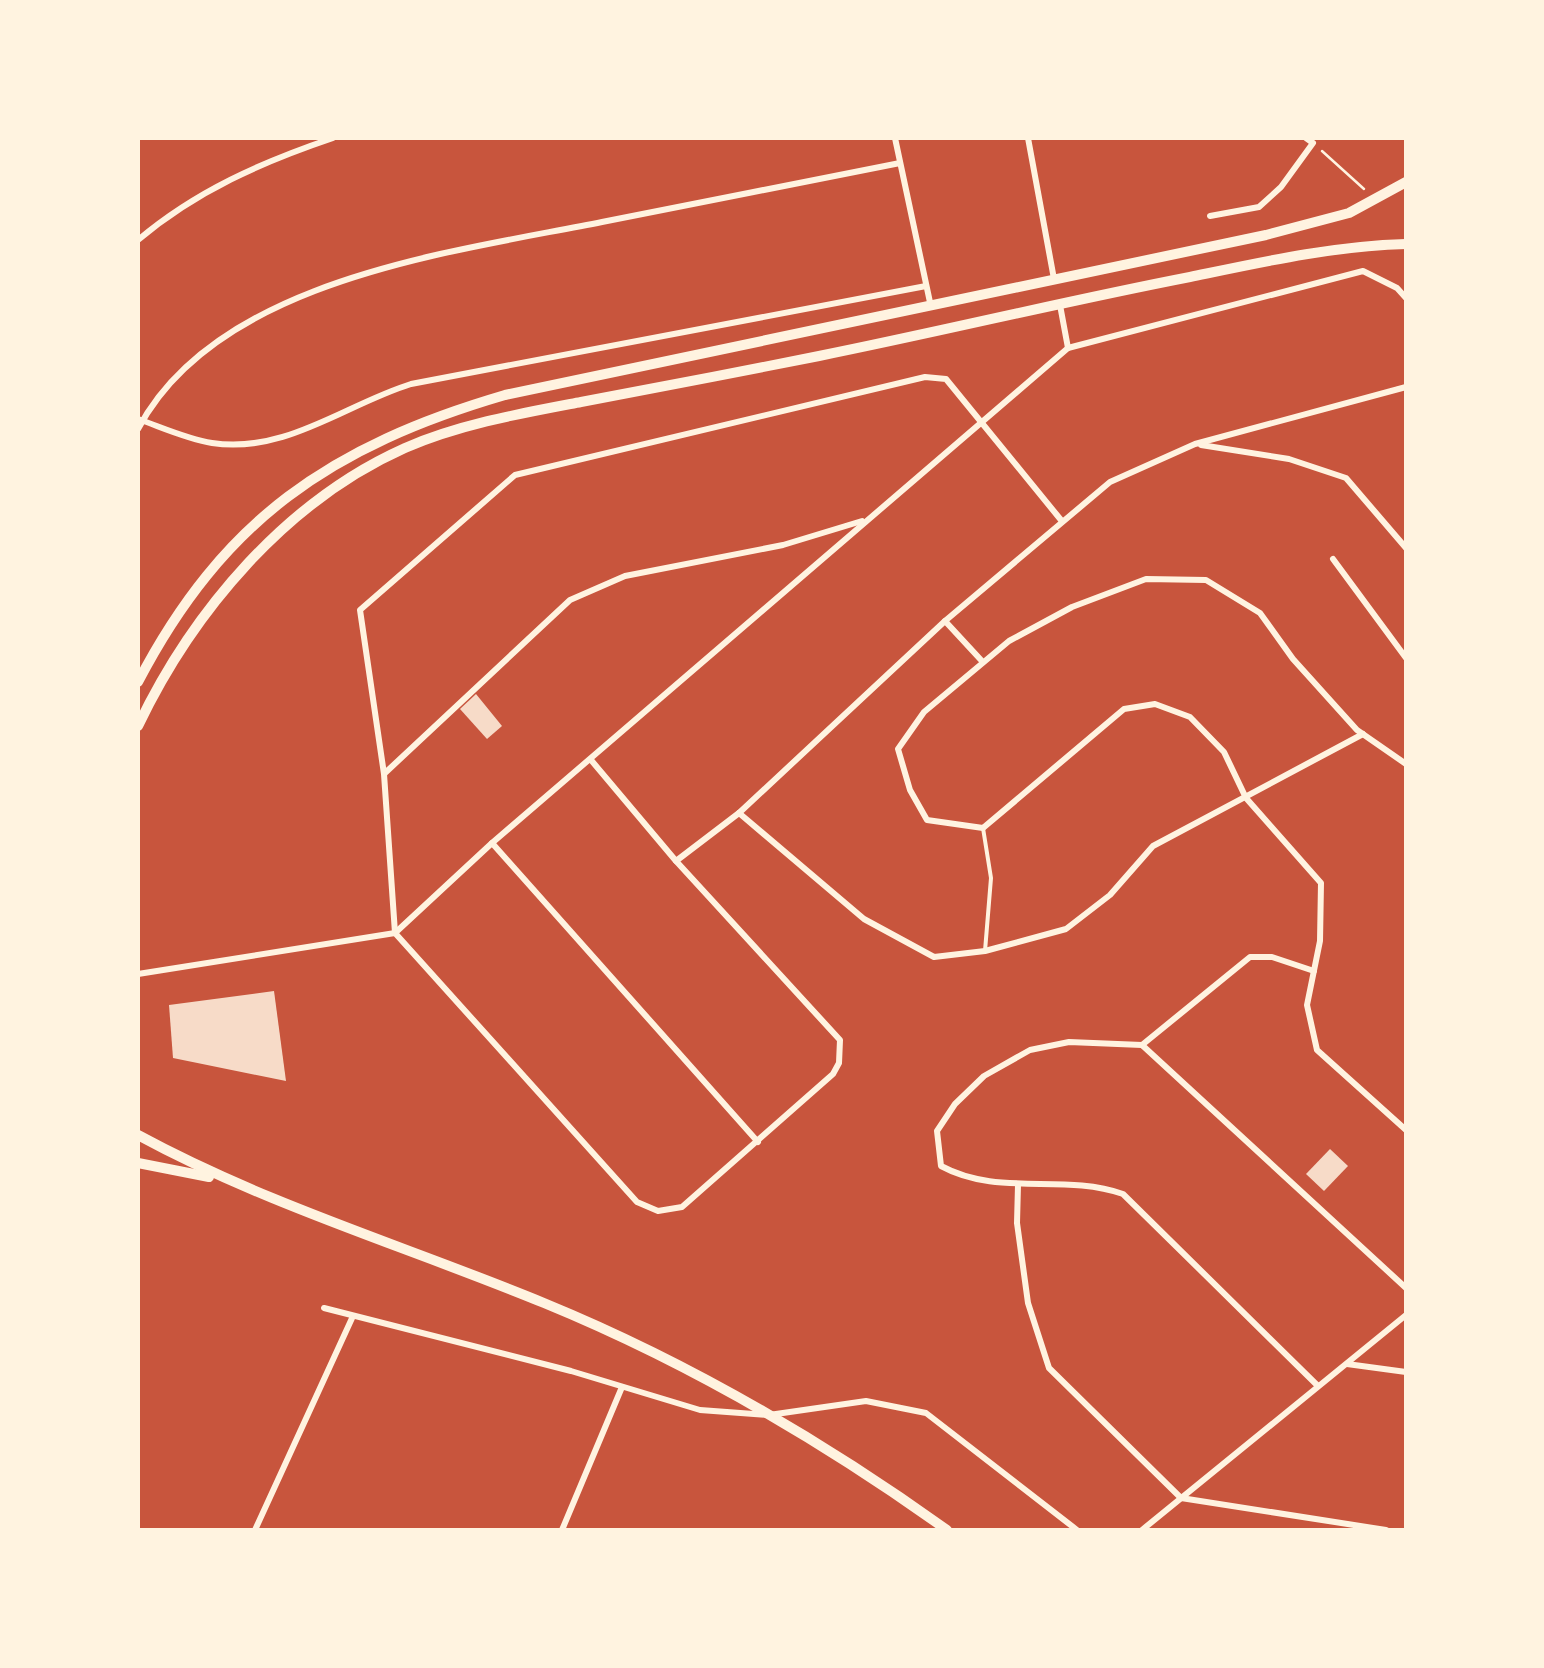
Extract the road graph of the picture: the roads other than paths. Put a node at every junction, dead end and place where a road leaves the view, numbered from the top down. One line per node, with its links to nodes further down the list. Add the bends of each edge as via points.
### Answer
1 (333, 138): 8 (street, via 258,163)
2 (894, 138): 5 (street)
3 (1028, 138): 10 (street)
4 (1306, 138): 7 (street, via 1313,143 1259,207)
5 (900, 162): 11 (street); 17 (street, via 366,270 243,324 192,364)
6 (1406, 182): 10 (main road, via 1376,201 1266,235)
7 (1210, 216)
8 (138, 240)
9 (1406, 244): 13 (main road, via 1346,245)
10 (1054, 280): 14 (main road)
11 (926, 286): 14 (street); 17 (street, via 411,384 271,443 209,443)
12 (1406, 298): 15 (street, via 1363,271)
13 (1060, 302): 15 (street); 29 (main road, via 555,407 404,448 334,490 227,585 156,687)
14 (931, 308): 28 (main road, via 504,395 422,419 302,482 243,536 166,633)
15 (1068, 348): 18 (street)
16 (1406, 387): 20 (street)
17 (140, 420): 19 (street)
18 (978, 422): 21 (street); 22 (street); 33 (street, via 946,380 925,377 515,475 360,610)
19 (138, 429)
20 (1195, 444): 22 (street, via 1110,482); 23 (street, via 1290,460 1346,478)
21 (868, 519): 31 (street); 33 (street, via 783,545 626,576 570,600)
22 (1061, 520): 25 (street)
23 (1406, 548)
24 (1333, 559): 26 (street)
25 (944, 621): 27 (street); 35 (street)
26 (1406, 658)
27 (982, 661): 30 (street, via 1072,607 1146,579 1206,580 1260,612 1293,659); 36 (street, via 924,712 898,749 928,820)
28 (138, 682)
29 (138, 726)
30 (1363, 734): 32 (street); 34 (street)
31 (591, 760): 37 (street); 38 (street)
32 (1406, 764)
33 (384, 774): 39 (street)
34 (1246, 798): 36 (street, via 1224,752 1190,717 1155,704 1124,710); 40 (street, via 1153,846 1110,895 1066,929); 41 (street, via 1321,883)
35 (739, 813): 38 (street); 40 (street, via 864,920 934,957)
36 (983, 828): 40 (lane, via 991,878)
37 (492, 843): 39 (street); 46 (street)
38 (676, 861): 46 (street, via 835,1032 842,1052 833,1074)
39 (395, 933): 42 (street); 46 (street, via 637,1202 658,1210 682,1206)
40 (984, 952)
41 (1314, 971): 43 (street, via 1250,957); 44 (street, via 1307,1006 1318,1050)
42 (138, 974)
43 (1142, 1045): 49 (street, via 1068,1042 1030,1050 984,1076 955,1104 936,1131 941,1166 967,1180); 50 (street)
44 (1406, 1130)
45 (138, 1134): 48 (main road)
46 (758, 1142)
47 (138, 1162): 48 (main road)
48 (220, 1179): 58 (main road, via 546,1304 709,1378)
49 (1018, 1185): 57 (street, via 1093,1184 1124,1194); 59 (street, via 1028,1303 1049,1368)
50 (1406, 1288)
51 (324, 1308): 53 (street)
52 (1406, 1314): 54 (street)
53 (353, 1316): 56 (street); 60 (street)
54 (1346, 1364): 55 (street); 57 (street)
55 (1406, 1372)
56 (622, 1386): 58 (street, via 700,1410); 61 (street)
57 (1318, 1386): 59 (street)
58 (769, 1415): 62 (main road); 63 (street, via 866,1401 926,1413)
59 (1182, 1498): 64 (street); 65 (street)
60 (255, 1530)
61 (562, 1530)
62 (947, 1530)
63 (1077, 1530)
64 (1142, 1530)
65 (1386, 1530)

